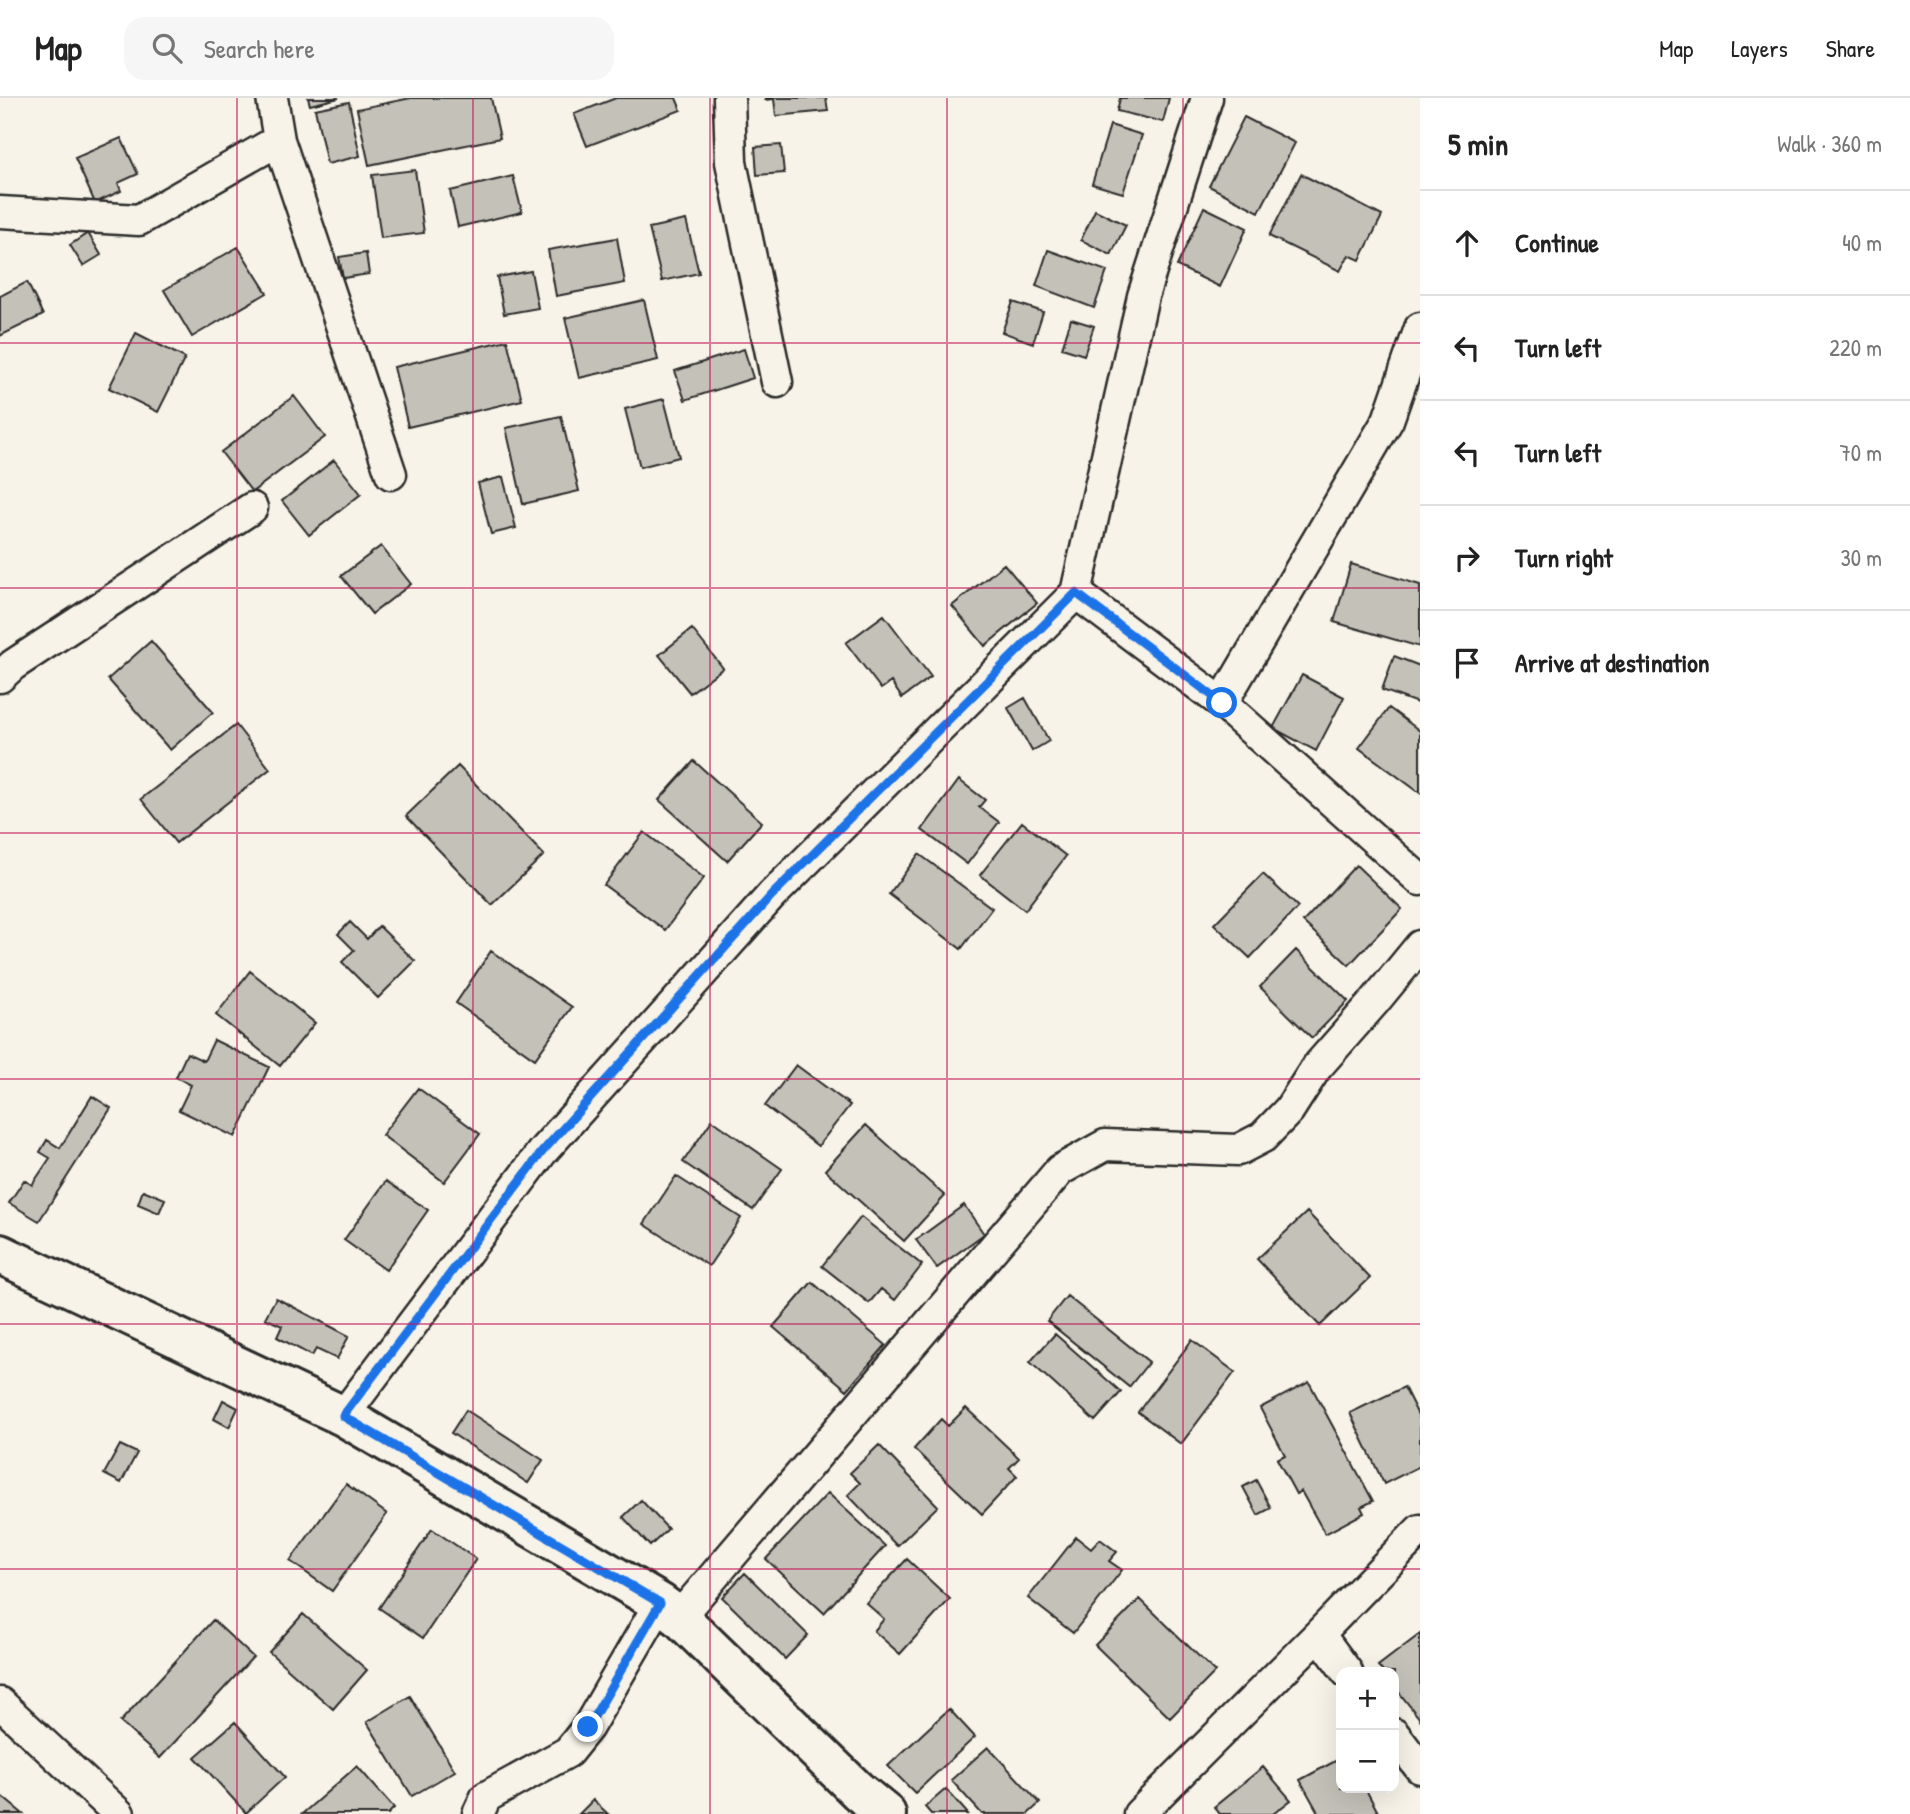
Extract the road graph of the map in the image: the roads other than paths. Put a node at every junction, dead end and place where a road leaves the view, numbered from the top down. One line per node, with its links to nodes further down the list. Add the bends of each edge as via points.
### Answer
1 (272, 98): 4 (street)
2 (729, 98): 7 (street, via 731,162)
3 (1207, 98): 10 (street, via 1143,296)
4 (279, 141): 5 (street, via 139,220); 8 (street)
5 (0, 212)
6 (1420, 328): 12 (street, via 1388,420)
7 (777, 382)
8 (391, 474)
9 (252, 508): 11 (street)
10 (1076, 593): 12 (street); 16 (street, via 772,895 551,1142)
11 (4, 664)
12 (1222, 703): 13 (street)
13 (1420, 880)
14 (1420, 946): 18 (street, via 1263,1137 1238,1150 1105,1145 1060,1170)
15 (0, 1254): 16 (street)
16 (343, 1416): 18 (street)
17 (1420, 1530): 19 (street)
18 (669, 1610): 25 (street, via 568,1752 486,1797); 26 (street)
19 (1319, 1634): 20 (street); 27 (street)
20 (1343, 1667)
21 (0, 1703): 24 (street)
22 (1399, 1741): 23 (street)
23 (1420, 1768)
24 (100, 1808)
25 (478, 1814)
26 (886, 1814)
27 (1139, 1814)

